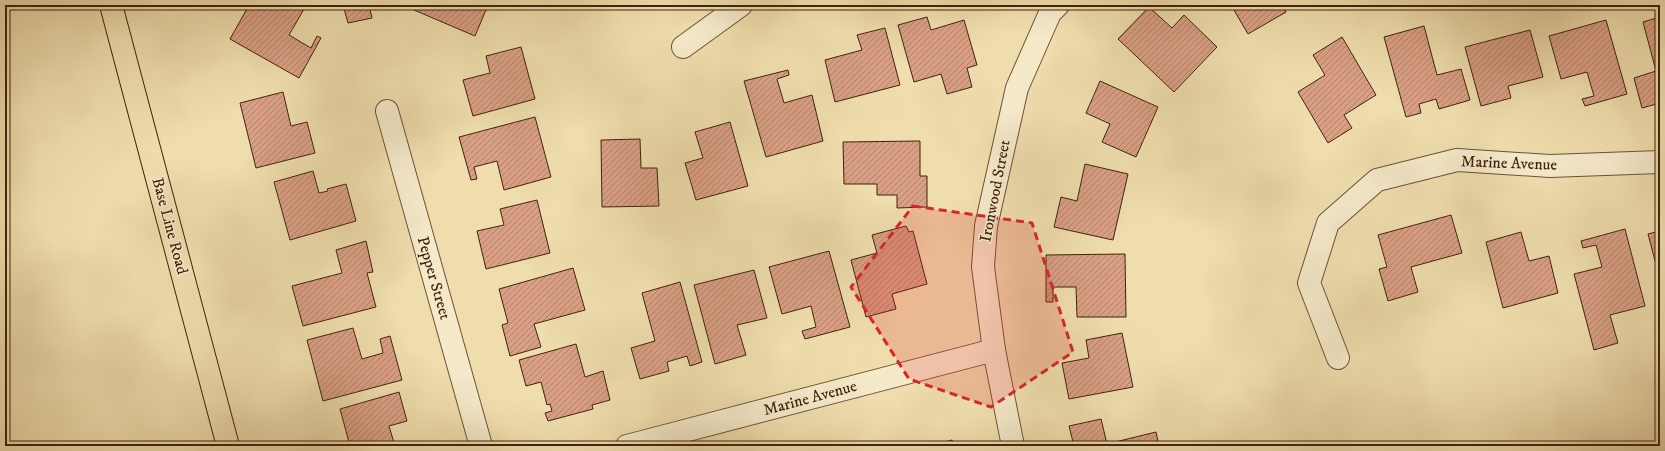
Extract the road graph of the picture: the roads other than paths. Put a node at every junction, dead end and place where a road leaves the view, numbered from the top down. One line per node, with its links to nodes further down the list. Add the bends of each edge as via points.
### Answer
1 (111, 5): 9 (main road, Base Line Road)
2 (741, 5): 4 (street)
3 (1048, 8): 7 (street, Ironwood Street, via 1017,88 986,226 983,267)
4 (683, 47)
5 (387, 111): 10 (street, Pepper Street)
6 (1660, 162): 8 (street, Marine Avenue, via 1550,166 1457,160 1377,180 1328,223 1309,283)
7 (994, 350): 11 (street, Marine Avenue); 12 (street, Ironwood Street)
8 (1338, 358)
9 (228, 446)
10 (481, 446)
11 (626, 446)
12 (1013, 446)

